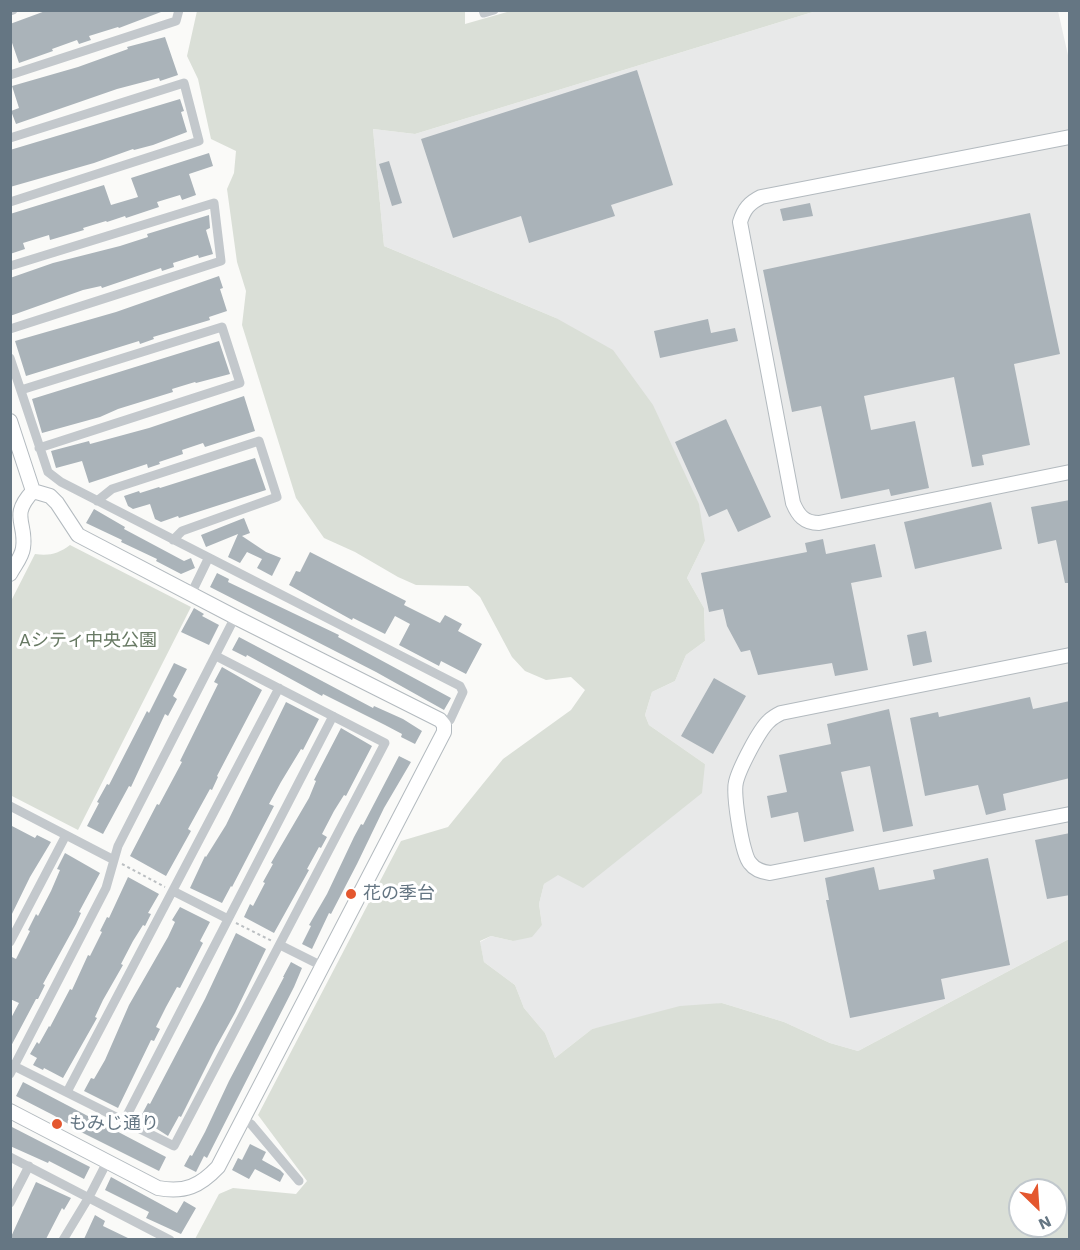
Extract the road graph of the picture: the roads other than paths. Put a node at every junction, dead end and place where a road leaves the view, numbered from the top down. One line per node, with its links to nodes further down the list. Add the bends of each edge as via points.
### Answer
1 (179, 10): 4 (street, via 176,21)
2 (483, 10): 3 (street)
3 (494, 10)
4 (10, 75)
5 (10, 138): 7 (street, via 184,83 199,141)
6 (1070, 138): 14 (street, via 761,197 743,210 740,222 793,503 803,519 819,523)
7 (10, 202)
8 (10, 266): 9 (street, via 214,203 221,261)
9 (10, 329)
10 (10, 358): 11 (street)
11 (21, 390): 13 (street); 13 (street, via 222,327 240,383)
12 (10, 421): 15 (street)
13 (39, 448): 16 (street, via 48,472)
14 (1070, 472)
15 (33, 491): 19 (street, via 18,517 23,550); 20 (street, via 50,496 78,535)
16 (98, 501): 17 (street); 17 (street, via 112,489 259,441 277,497 182,531)
17 (173, 540): 18 (street)
18 (208, 558): 20 (street); 26 (street, via 460,686 463,692)
19 (10, 574)
20 (191, 594): 21 (street)
21 (235, 617): 23 (street); 26 (street)
22 (1070, 655): 28 (street, via 781,713 769,720 738,772 735,801 746,858 756,869 770,873)
23 (216, 656): 24 (street); 30 (street)
24 (279, 688): 25 (street); 31 (street)
25 (333, 716): 32 (street); 34 (street, via 385,743)
26 (444, 725): 35 (street, via 444,732)
27 (11, 808): 29 (street)
28 (1070, 814)
29 (66, 835): 30 (street); 33 (street)
30 (114, 860): 36 (street, via 106,888)
31 (173, 891): 32 (street); 37 (street)
32 (228, 919): 40 (street)
33 (10, 942)
34 (279, 945): 35 (street); 40 (street, via 174,1146)
35 (322, 966): 39 (street)
36 (12, 1068): 37 (street)
37 (67, 1092): 40 (street)
38 (10, 1111): 42 (street)
39 (243, 1119): 42 (street, via 218,1167 206,1180 193,1186 176,1191 158,1188); 44 (street)
40 (124, 1121)
41 (10, 1157): 43 (street)
42 (107, 1162): 45 (street)
43 (29, 1166): 45 (street); 46 (street)
44 (298, 1181)
45 (88, 1197): 47 (street); 48 (street)
46 (10, 1203)
47 (63, 1239)
48 (170, 1239)

